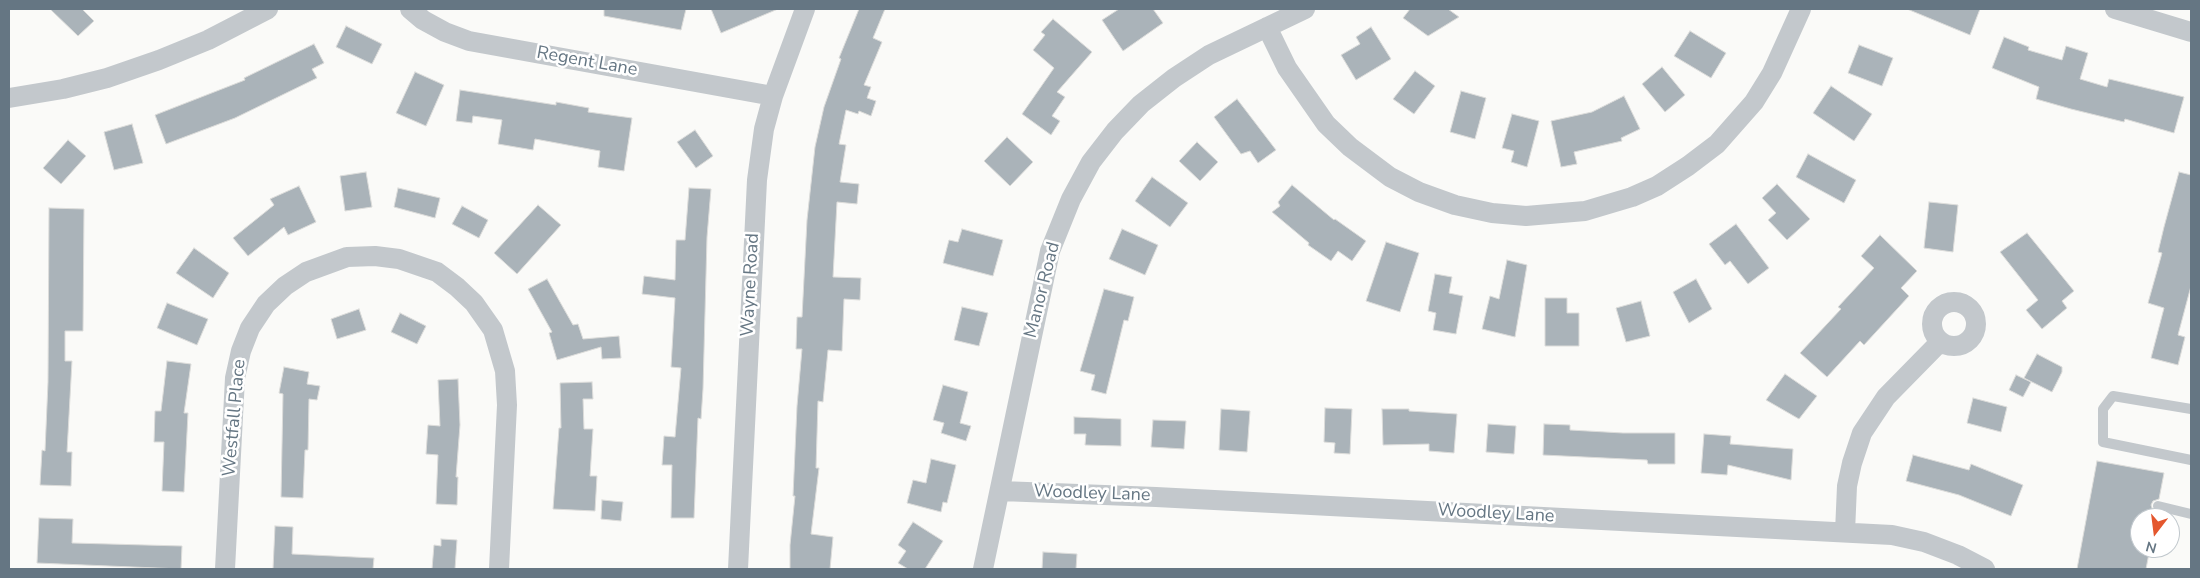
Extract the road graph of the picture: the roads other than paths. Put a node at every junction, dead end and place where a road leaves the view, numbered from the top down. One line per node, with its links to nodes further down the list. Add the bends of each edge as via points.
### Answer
1 (268, 9): 10 (street, via 208,40 107,78)
2 (410, 9): 9 (street, Regent Lane, via 445,32 469,41)
3 (805, 9): 9 (street, Wayne Road)
4 (1305, 9): 7 (street, Manor Road)
5 (1801, 9): 7 (street, via 1772,73 1754,102 1717,144 1688,166 1632,197 1585,211 1526,216 1492,214 1455,205 1390,177 1326,124 1287,68)
6 (2115, 9): 8 (street)
7 (1267, 27): 14 (street, Manor Road, via 1209,55 1141,104 1115,131 1071,198 1050,251)
8 (2191, 32)
9 (772, 96): 20 (street, Wayne Road, via 757,180)
10 (9, 98)
11 (1940, 342): 17 (street, via 1886,397 1862,433 1847,486)
12 (2191, 409): 13 (lane, via 2113,396 2103,409 2103,442)
13 (2191, 460)
14 (1001, 491): 17 (street, Woodley Lane); 21 (street, Manor Road)
15 (2158, 506): 16 (lane)
16 (2191, 514)
17 (1845, 532): 22 (street, Woodley Lane, via 1892,535 1924,542)
18 (225, 569): 19 (street, Westfall Place, via 235,378 250,328 266,304 306,272 347,257 375,256 399,259 437,272 474,303 493,330 505,371 507,405)
19 (498, 569)
20 (738, 569)
21 (983, 569)
22 (1985, 569)

